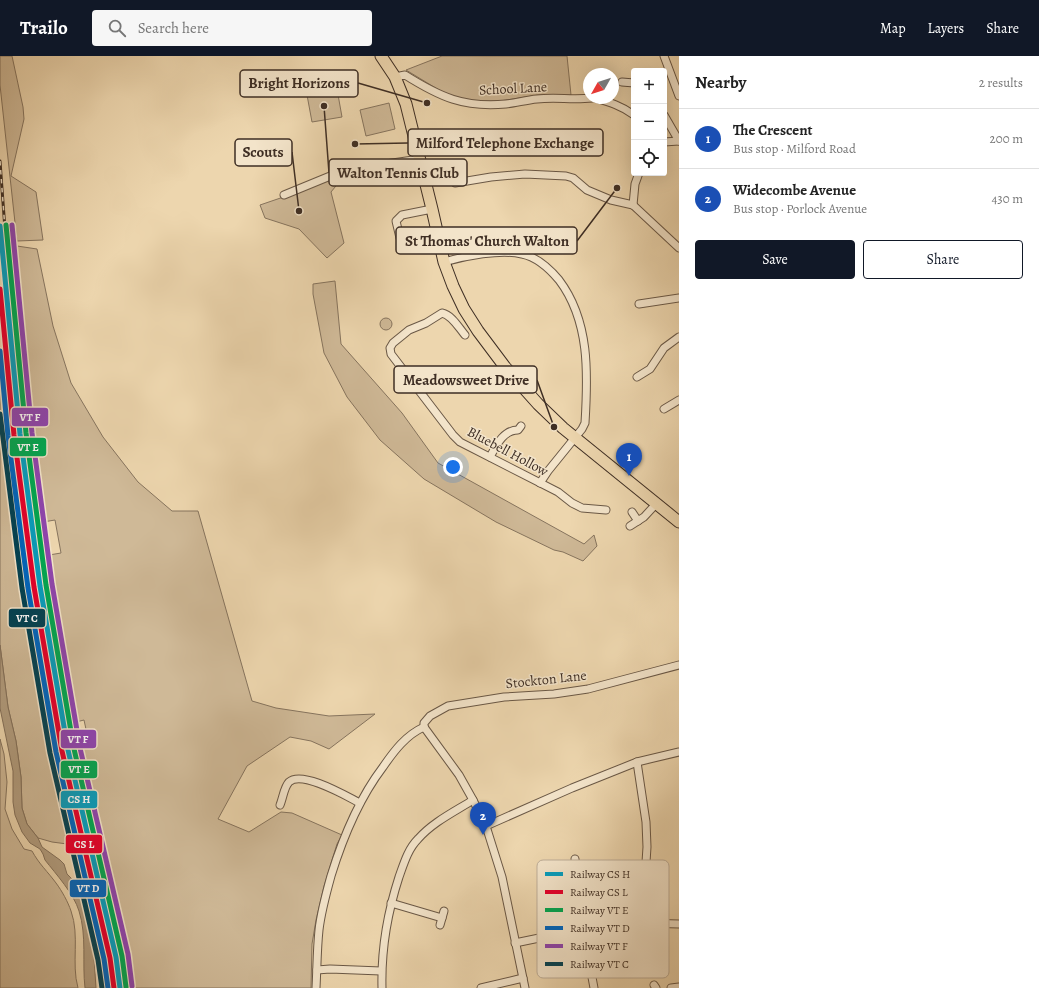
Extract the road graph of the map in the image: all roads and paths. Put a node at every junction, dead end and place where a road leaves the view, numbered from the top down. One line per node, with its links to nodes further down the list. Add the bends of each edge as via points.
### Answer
1 (381, 56): 3 (highway)
2 (664, 56): 6 (street)
3 (395, 77): 7 (street, School Lane, via 405,75 436,93 467,104 506,104 537,99); 13 (highway, via 406,104)
4 (622, 82): 5 (street)
5 (631, 83)
6 (679, 96)
7 (583, 99)
8 (614, 104): 9 (street)
9 (631, 113)
10 (667, 120): 11 (street)
11 (679, 141): 12 (street)
12 (667, 142)
13 (420, 159): 14 (highway); 16 (street, via 340,172)
14 (424, 172): 17 (street, via 446,166 455,183 525,174 566,176 573,178 587,190 611,200); 18 (highway)
15 (638, 176): 17 (street)
16 (284, 195)
17 (633, 205): 20 (street)
18 (432, 209): 19 (street, via 402,215 396,221); 21 (highway)
19 (400, 238)
20 (679, 248)
21 (444, 262): 32 (highway, via 461,303 478,331 505,367 538,404); 32 (street, via 506,252 523,254 547,267 564,286 580,324 586,358 585,423)
22 (679, 298): 23 (street)
23 (639, 304)
24 (455, 336): 33 (street, Bluebell Hollow, via 463,333 446,314 442,313 426,324 415,327 393,343 390,354 453,435 460,442)
25 (679, 337): 26 (street, via 664,348)
26 (645, 373): 27 (street); 28 (street)
27 (637, 377)
28 (648, 380)
29 (679, 400): 30 (street)
30 (664, 409)
31 (520, 430): 33 (street, via 513,430 499,440)
32 (575, 439): 34 (street); 35 (highway)
33 (490, 457): 34 (street, Bluebell Hollow)
34 (540, 483): 36 (street, Bluebell Hollow, via 582,508)
35 (656, 504): 38 (street); 39 (highway)
36 (602, 512)
37 (632, 512): 38 (street)
38 (638, 521): 40 (street)
39 (679, 522)
40 (630, 526)
41 (679, 665): 42 (street, Stockton Lane, via 588,689 504,697 448,706 426,719)
42 (424, 727): 45 (street, via 459,775); 46 (street, Stockton Lane, via 404,741 391,755 370,784)
43 (679, 752): 44 (street)
44 (637, 762): 48 (street); 49 (street, via 646,822)
45 (473, 800): 48 (street); 50 (street, via 431,827 418,839 406,858)
46 (360, 804): 47 (street, via 331,788 305,779 290,780); 56 (street, Stockton Lane, via 339,850 325,897 319,929)
47 (280, 805)
48 (486, 826): 55 (street, via 502,877)
49 (646, 860)
50 (391, 903): 51 (street); 57 (street, via 384,938)
51 (442, 918)
52 (669, 924): 53 (street)
53 (679, 924)
54 (537, 938): 55 (street)
55 (515, 943): 58 (street)
56 (317, 970): 57 (street); 61 (street, Stockton Lane)
57 (382, 971): 62 (street)
58 (523, 978): 63 (street); 64 (street)
59 (592, 978): 65 (street)
60 (679, 987): 66 (street)
61 (316, 988)
62 (382, 988)
63 (481, 988)
64 (525, 988)
65 (594, 988)
66 (671, 988)

